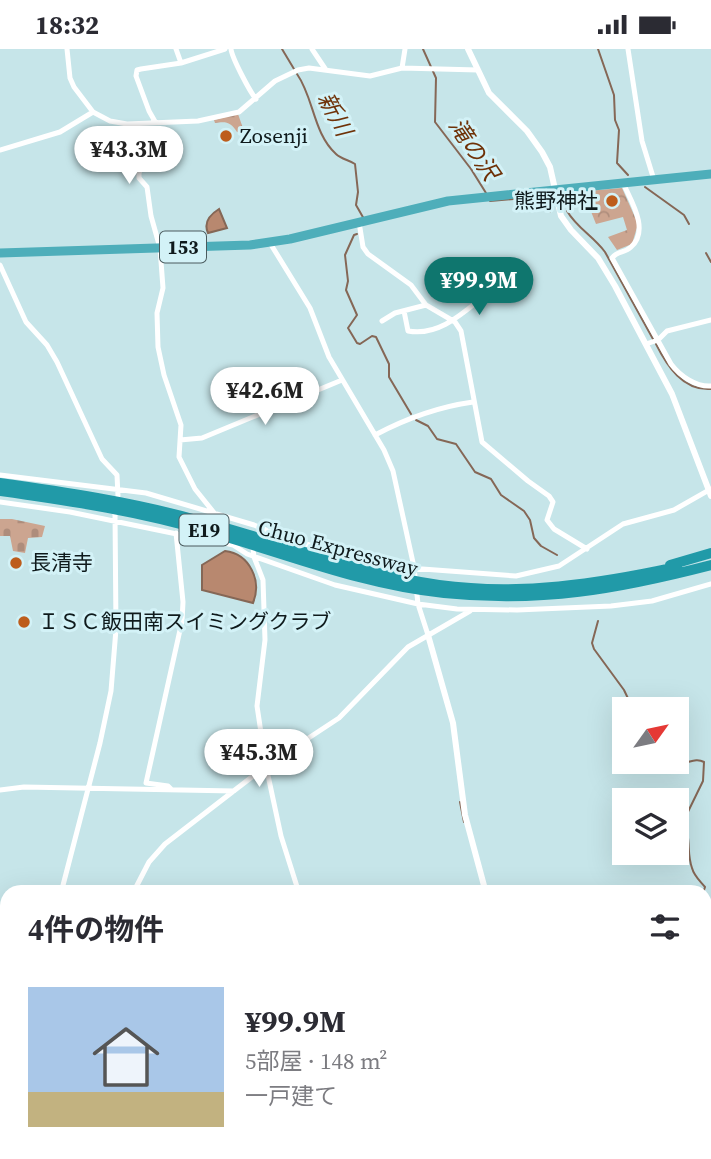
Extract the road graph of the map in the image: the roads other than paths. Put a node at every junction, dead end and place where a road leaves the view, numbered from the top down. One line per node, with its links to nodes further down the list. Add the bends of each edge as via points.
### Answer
1 (67, 49): 14 (street, via 70,78)
2 (176, 49): 9 (street)
3 (225, 49): 9 (street)
4 (231, 49): 13 (street)
5 (312, 49): 11 (street)
6 (405, 49): 10 (street)
7 (468, 49): 12 (street)
8 (628, 49): 18 (street, via 642,141)
9 (181, 62): 15 (street, via 137,70)
10 (402, 68): 11 (street, via 370,76); 12 (street)
11 (326, 70): 13 (street, via 295,71 275,81)
12 (478, 70): 20 (street, via 492,98 542,152)
13 (256, 99): 15 (street, via 239,113)
14 (93, 112): 15 (street, via 127,124); 16 (street, via 60,132)
15 (156, 123): 23 (street, via 165,139 151,162 143,165 139,178 147,187)
16 (0, 149)
17 (711, 174): 18 (highway, 153)
18 (654, 180): 19 (highway, 153)
19 (624, 183): 20 (highway, 153); 32 (street, via 640,224 634,244 612,258)
20 (554, 189): 21 (highway, 153, via 424,206); 32 (street, via 561,216 598,258)
21 (363, 221): 22 (highway, 153); 27 (street, via 363,247 368,254 411,285)
22 (270, 243): 23 (highway, 153); 33 (street, via 310,308)
23 (160, 248): 24 (highway, 153); 37 (street, via 163,288 157,313 158,347 181,425)
24 (0, 253)
25 (0, 265): 40 (street, via 26,322 57,362 102,459 117,475)
26 (488, 293): 31 (street)
27 (426, 305): 28 (street); 31 (street)
28 (404, 311): 30 (street); 31 (street, via 411,332 433,330)
29 (711, 320): 32 (street, via 667,331)
30 (382, 321)
31 (453, 321): 35 (street, via 461,331)
32 (652, 342): 34 (street, via 676,372 701,386); 42 (street)
33 (342, 380): 36 (street); 37 (street, via 202,438)
34 (711, 386)
35 (473, 402): 36 (street, via 435,409); 50 (street, via 482,442 549,496 553,502 547,520)
36 (375, 435): 53 (street, via 393,471)
37 (180, 440): 46 (street, via 178,452 185,471)
38 (0, 475): 40 (street)
39 (0, 482): 56 (highway, Chuo Expressway / E19, via 194,519)
40 (119, 488): 43 (street); 46 (street)
41 (0, 491): 56 (highway, Chuo Expressway / E19, via 105,506 353,576)
42 (710, 492): 50 (street, via 674,510 623,524)
43 (118, 496)
44 (0, 502): 47 (street)
45 (115, 514): 47 (street)
46 (215, 514): 53 (street, via 372,562)
47 (117, 523): 48 (street); 66 (street, via 111,691)
48 (176, 533): 52 (street, via 233,545); 67 (street, via 183,621 146,783)
49 (253, 548): 52 (street)
50 (587, 549): 55 (street, via 547,571)
51 (711, 556): 59 (highway, Chuo Expressway / E19, via 591,585 524,589)
52 (254, 557): 61 (street, via 335,585); 65 (street, via 264,580 265,643 257,706)
53 (414, 567): 55 (street); 61 (street)
54 (711, 567): 59 (highway, Chuo Expressway / E19, via 560,594 499,597)
55 (516, 576): 57 (street)
56 (402, 583): 59 (highway, Chuo Expressway / E19)
57 (515, 584)
58 (711, 585): 63 (street, via 652,601)
59 (424, 586)
60 (516, 600): 63 (street)
61 (418, 604): 62 (street); 64 (street)
62 (472, 610): 63 (street); 64 (street)
63 (517, 610)
64 (428, 635): 65 (street, via 408,647 339,718); 73 (street, via 455,731 465,815)
65 (266, 766): 69 (street); 72 (street)
66 (87, 787): 67 (street); 68 (street); 70 (street)
67 (171, 789): 69 (street)
68 (0, 790)
69 (234, 791): 71 (street, via 158,850)
70 (63, 885)
71 (137, 885)
72 (296, 885)
73 (484, 885)

